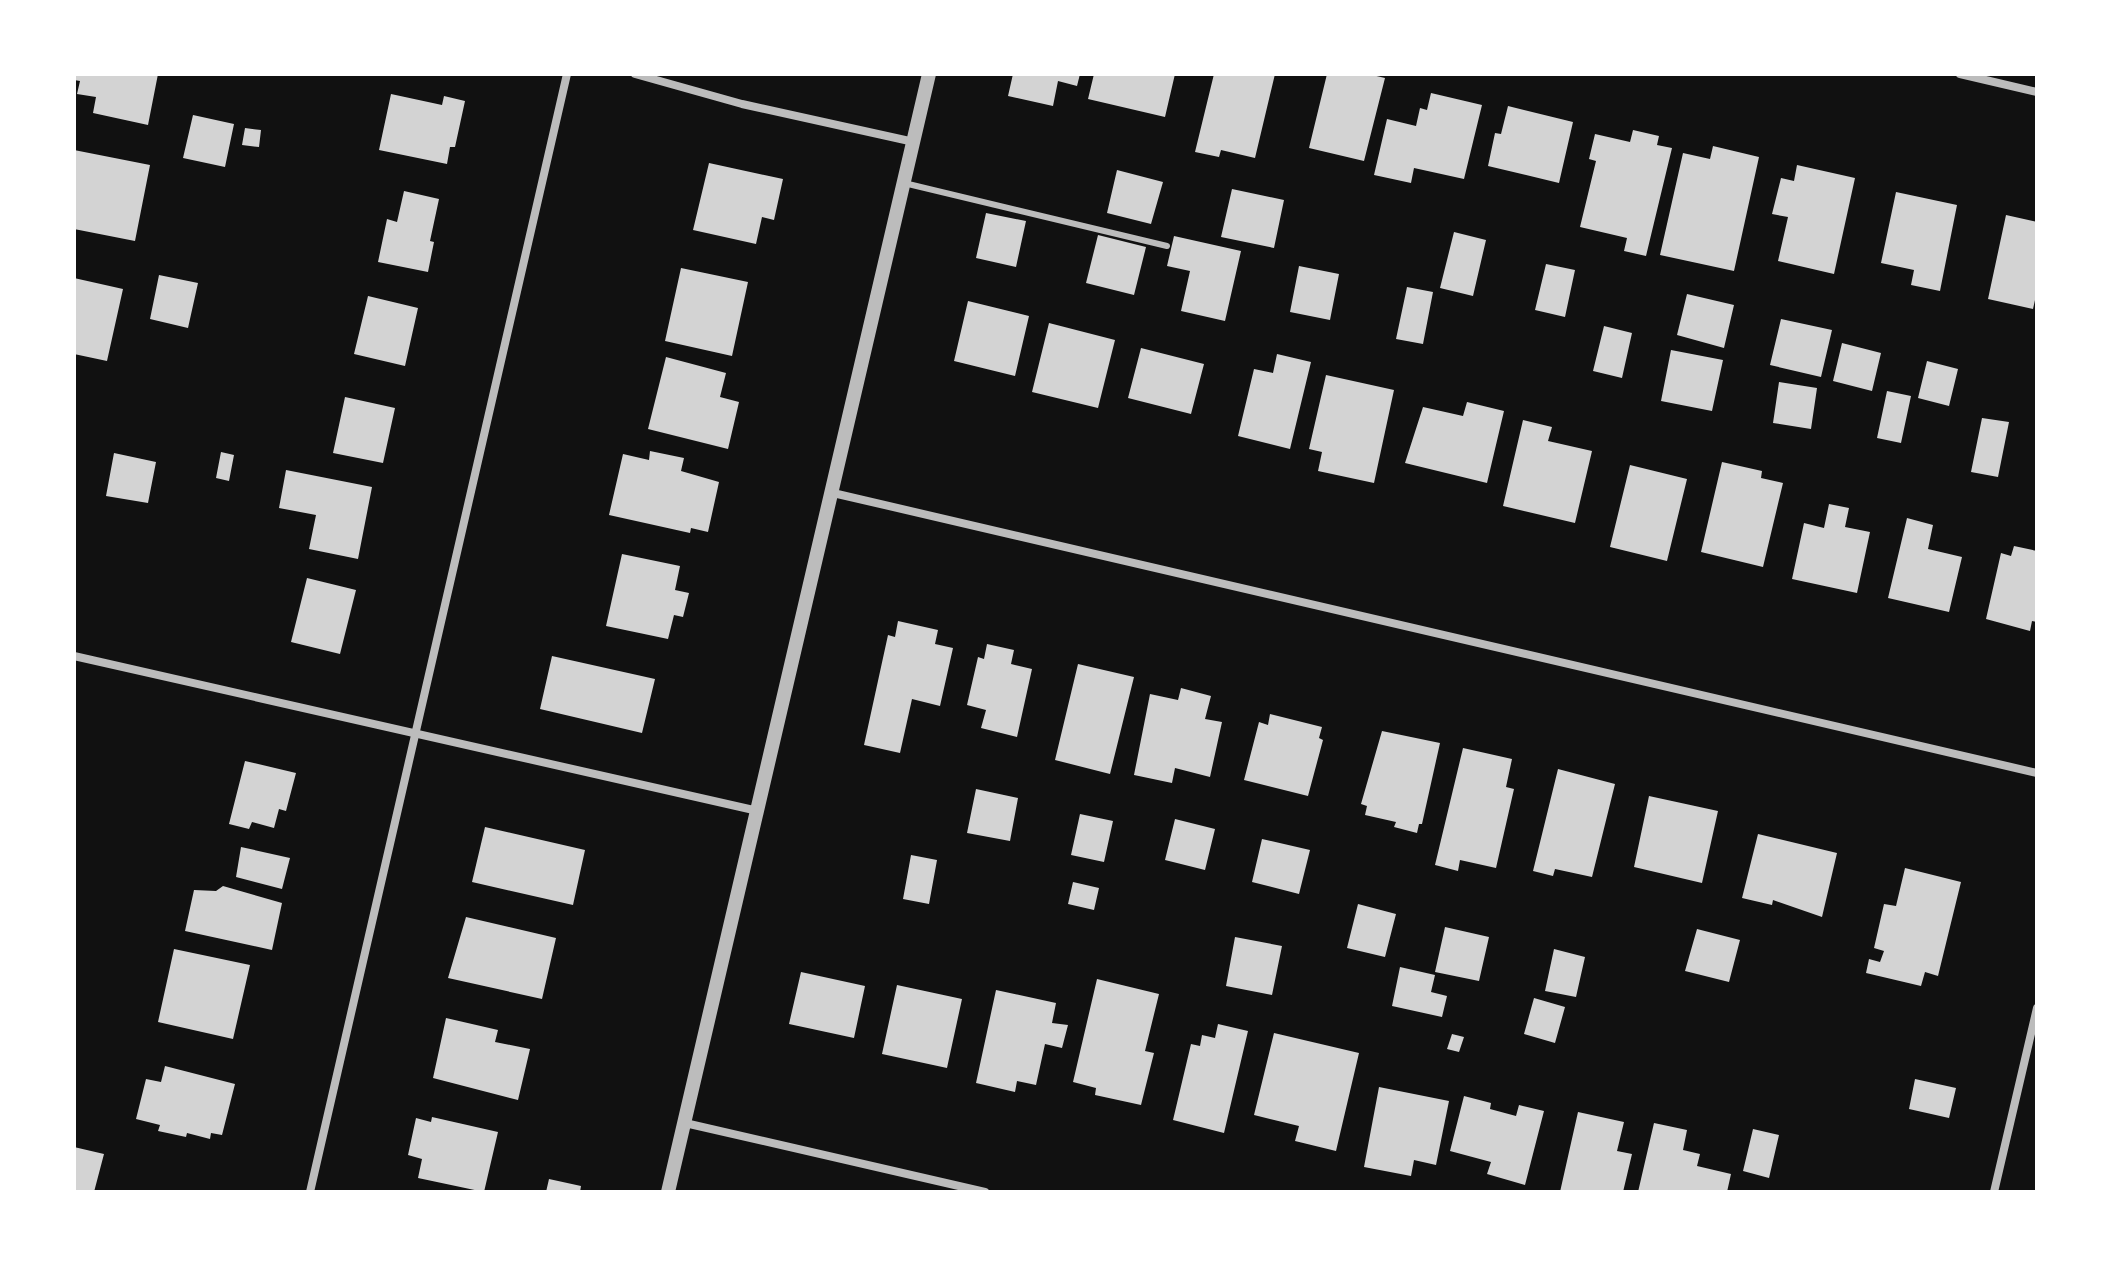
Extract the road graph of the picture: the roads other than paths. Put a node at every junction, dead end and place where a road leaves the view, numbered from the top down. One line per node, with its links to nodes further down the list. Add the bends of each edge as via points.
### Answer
1 (567, 74): 11 (street)
2 (635, 74): 6 (street)
3 (929, 74): 6 (street)
4 (1960, 74): 5 (street)
5 (2037, 92)
6 (914, 142): 7 (street)
7 (904, 183): 8 (lane); 9 (street)
8 (1167, 246)
9 (833, 493): 12 (street); 13 (street)
10 (74, 656): 11 (street)
11 (414, 733): 13 (street); 16 (street)
12 (2037, 773)
13 (758, 811): 15 (street)
14 (2037, 1008): 19 (street)
15 (685, 1123): 17 (street); 18 (street)
16 (310, 1192)
17 (668, 1192)
18 (985, 1192)
19 (1994, 1192)

